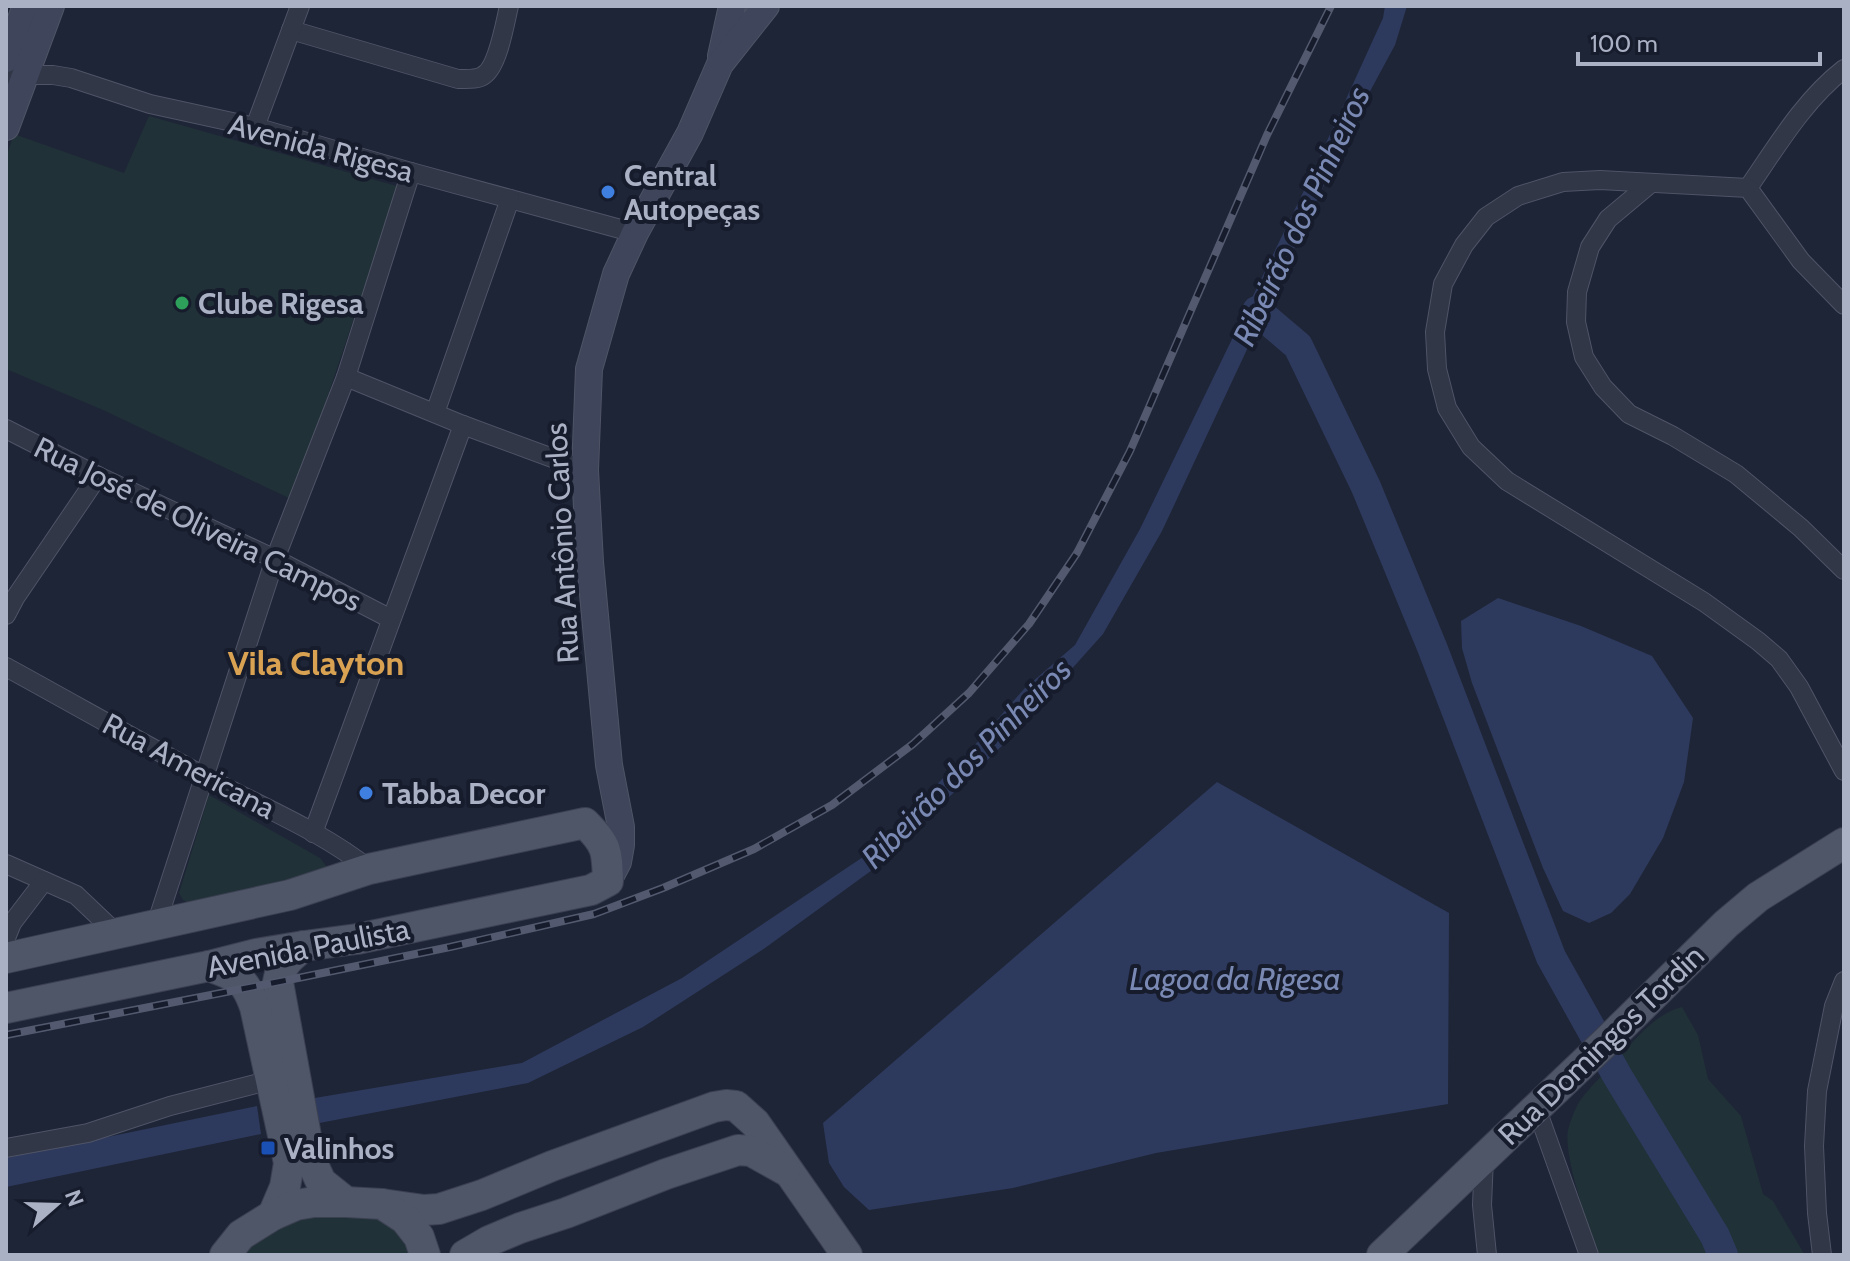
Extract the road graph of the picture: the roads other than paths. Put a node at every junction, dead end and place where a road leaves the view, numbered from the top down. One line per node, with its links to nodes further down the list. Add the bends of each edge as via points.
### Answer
1 (26, 6): 9 (main road)
2 (51, 6): 9 (main road)
3 (300, 6): 7 (street)
4 (509, 6): 7 (street, via 493,66 483,77 470,79)
5 (732, 6): 8 (main road)
6 (766, 6): 8 (main road, Rua Antônio Carlos)
7 (291, 30): 12 (street)
8 (720, 64): 17 (main road, Rua Antônio Carlos, via 690,133)
9 (13, 69): 11 (main road); 12 (street, Avenida Rigesa, via 71,78 150,104)
10 (1841, 73): 15 (street, via 1790,126)
11 (6, 127)
12 (255, 127): 13 (street, Avenida Rigesa)
13 (411, 172): 16 (street, Avenida Rigesa); 19 (street)
14 (1651, 183): 15 (street); 26 (street, via 1608,219 1590,247 1577,292 1576,322 1584,357 1629,414 1736,474); 30 (street, via 1563,182 1518,196 1486,217 1443,284 1435,332 1447,408 1471,447 1507,481 1704,602 1779,659)
15 (1748, 188): 18 (street, via 1801,261)
16 (510, 199): 17 (street, Avenida Rigesa); 20 (street)
17 (635, 233): 23 (main road, Rua Antônio Carlos, via 613,282 589,369)
18 (1844, 305)
19 (346, 377): 20 (street); 25 (street)
20 (435, 413): 21 (street)
21 (463, 425): 23 (street); 28 (street)
22 (6, 429): 24 (street, Rua José de Oliveira Campos)
23 (585, 470): 32 (main road, Rua Antônio Carlos)
24 (98, 476): 25 (street, Rua José de Oliveira Campos); 27 (street)
25 (275, 559): 28 (street, Rua José de Oliveira Campos); 31 (street)
26 (1844, 570)
27 (6, 615)
28 (391, 619): 34 (street)
29 (6, 667): 31 (street, Rua Americana)
30 (1844, 771)
31 (204, 776): 34 (street, Rua Americana); 40 (street)
32 (612, 786): 33 (main road, via 598,813); 39 (main road, Rua Antônio Carlos, via 621,845)
33 (585, 823): 37 (main road, Avenida Paulista); 39 (main road, via 607,854)
34 (313, 833): 37 (street, Rua Americana)
35 (1840, 847): 50 (main road, Rua Domingos Tordin, via 1758,897 1726,924)
36 (6, 864): 38 (street)
37 (369, 869): 40 (main road, Avenida Paulista, via 290,895)
38 (44, 881): 41 (street, via 76,895); 42 (street)
39 (608, 881): 43 (main road, Avenida Paulista, via 591,890)
40 (156, 925): 41 (main road, Avenida Paulista)
41 (116, 933): 44 (main road, Avenida Paulista)
42 (6, 938)
43 (304, 946): 45 (main road, Avenida Paulista); 48 (main road, via 286,960 278,982)
44 (6, 958)
45 (209, 966): 47 (main road, Avenida Paulista); 48 (main road, via 248,988)
46 (1844, 981): 68 (street, via 1817,1091 1814,1146)
47 (11, 1004)
48 (280, 1082): 51 (street, via 170,1106 88,1133); 53 (main road)
49 (726, 1105): 52 (main road, via 739,1123); 55 (main road, via 741,1109 755,1123); 57 (main road, via 439,1209)
50 (1536, 1107): 54 (main road, Rua Domingos Tordin); 67 (street)
51 (6, 1148)
52 (738, 1150): 55 (main road, via 751,1151); 63 (main road, via 520,1228)
53 (299, 1161): 56 (main road); 59 (main road)
54 (1474, 1166): 58 (street); 58 (street); 65 (main road, Rua Domingos Tordin)
55 (790, 1173): 64 (main road)
56 (346, 1202): 57 (main road); 59 (main road, via 305,1204)
57 (382, 1204): 62 (main road, via 405,1219)
58 (1482, 1205): 66 (street)
59 (273, 1215): 60 (main road)
60 (233, 1245): 61 (main road)
61 (211, 1255)
62 (425, 1255)
63 (465, 1255)
64 (847, 1255)
65 (1382, 1255)
66 (1487, 1255)
67 (1589, 1255)
68 (1822, 1255)

